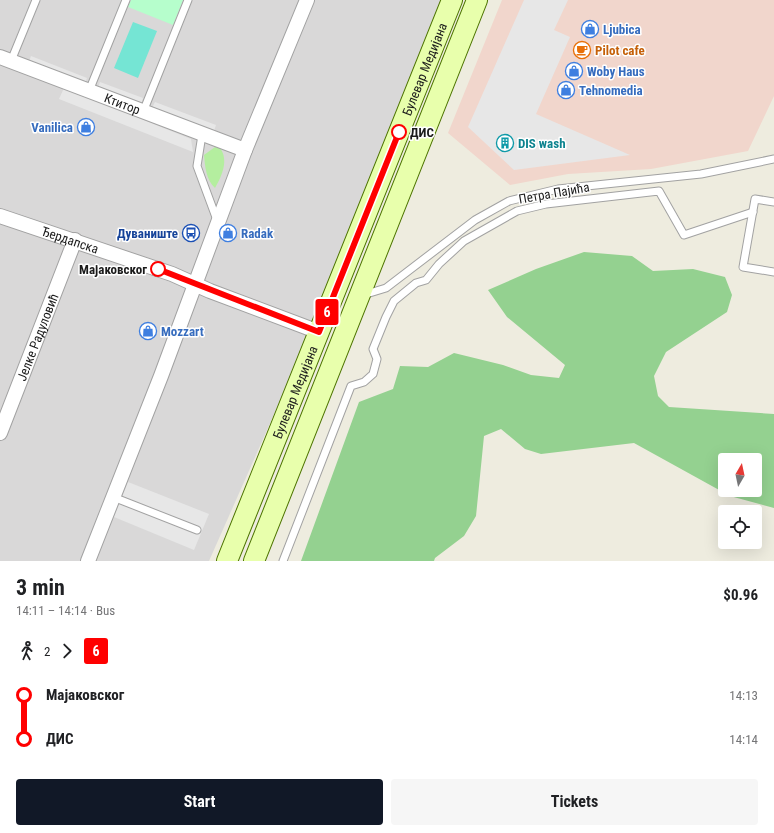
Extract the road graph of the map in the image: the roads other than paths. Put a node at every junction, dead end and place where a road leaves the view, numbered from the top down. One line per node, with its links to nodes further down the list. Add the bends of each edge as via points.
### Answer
1 (36, 0): 7 (lane)
2 (126, 0): 8 (lane)
3 (188, 0): 9 (lane)
4 (307, 0): 11 (street)
5 (452, 0): 21 (main road, Булевар Медијана)
6 (478, 0): 20 (main road, Булевар Медијана)
7 (6, 59): 8 (street, Ктитор)
8 (89, 92): 9 (street, Ктитор)
9 (143, 112): 10 (street, Ктитор)
10 (202, 135): 11 (street, Ктитор); 16 (lane, via 197,166)
11 (245, 150): 16 (street)
12 (774, 159): 20 (lane, Петра Пајића, via 702,174 558,189 509,201 475,220 391,285)
13 (774, 202): 14 (lane, via 756,199)
14 (753, 212): 18 (lane, via 742,266); 28 (lane, via 684,235 659,191 538,206 517,211 464,241 426,280 416,283 394,301 374,349 377,359 373,374 364,382 351,386)
15 (0, 216): 17 (street, Ђердапска)
16 (218, 222): 19 (street)
17 (75, 240): 19 (street, Ђердапска); 22 (street, Јелке Радуловић)
18 (774, 272)
19 (196, 284): 21 (street, Ђердапска); 23 (street)
20 (360, 296): 27 (main road, Булевар Медијана)
21 (319, 332): 26 (main road, Булевар Медијана)
22 (0, 433)
23 (113, 497): 24 (lane); 25 (street)
24 (197, 530)
25 (88, 561)
26 (227, 561)
27 (254, 561)
28 (283, 561)

